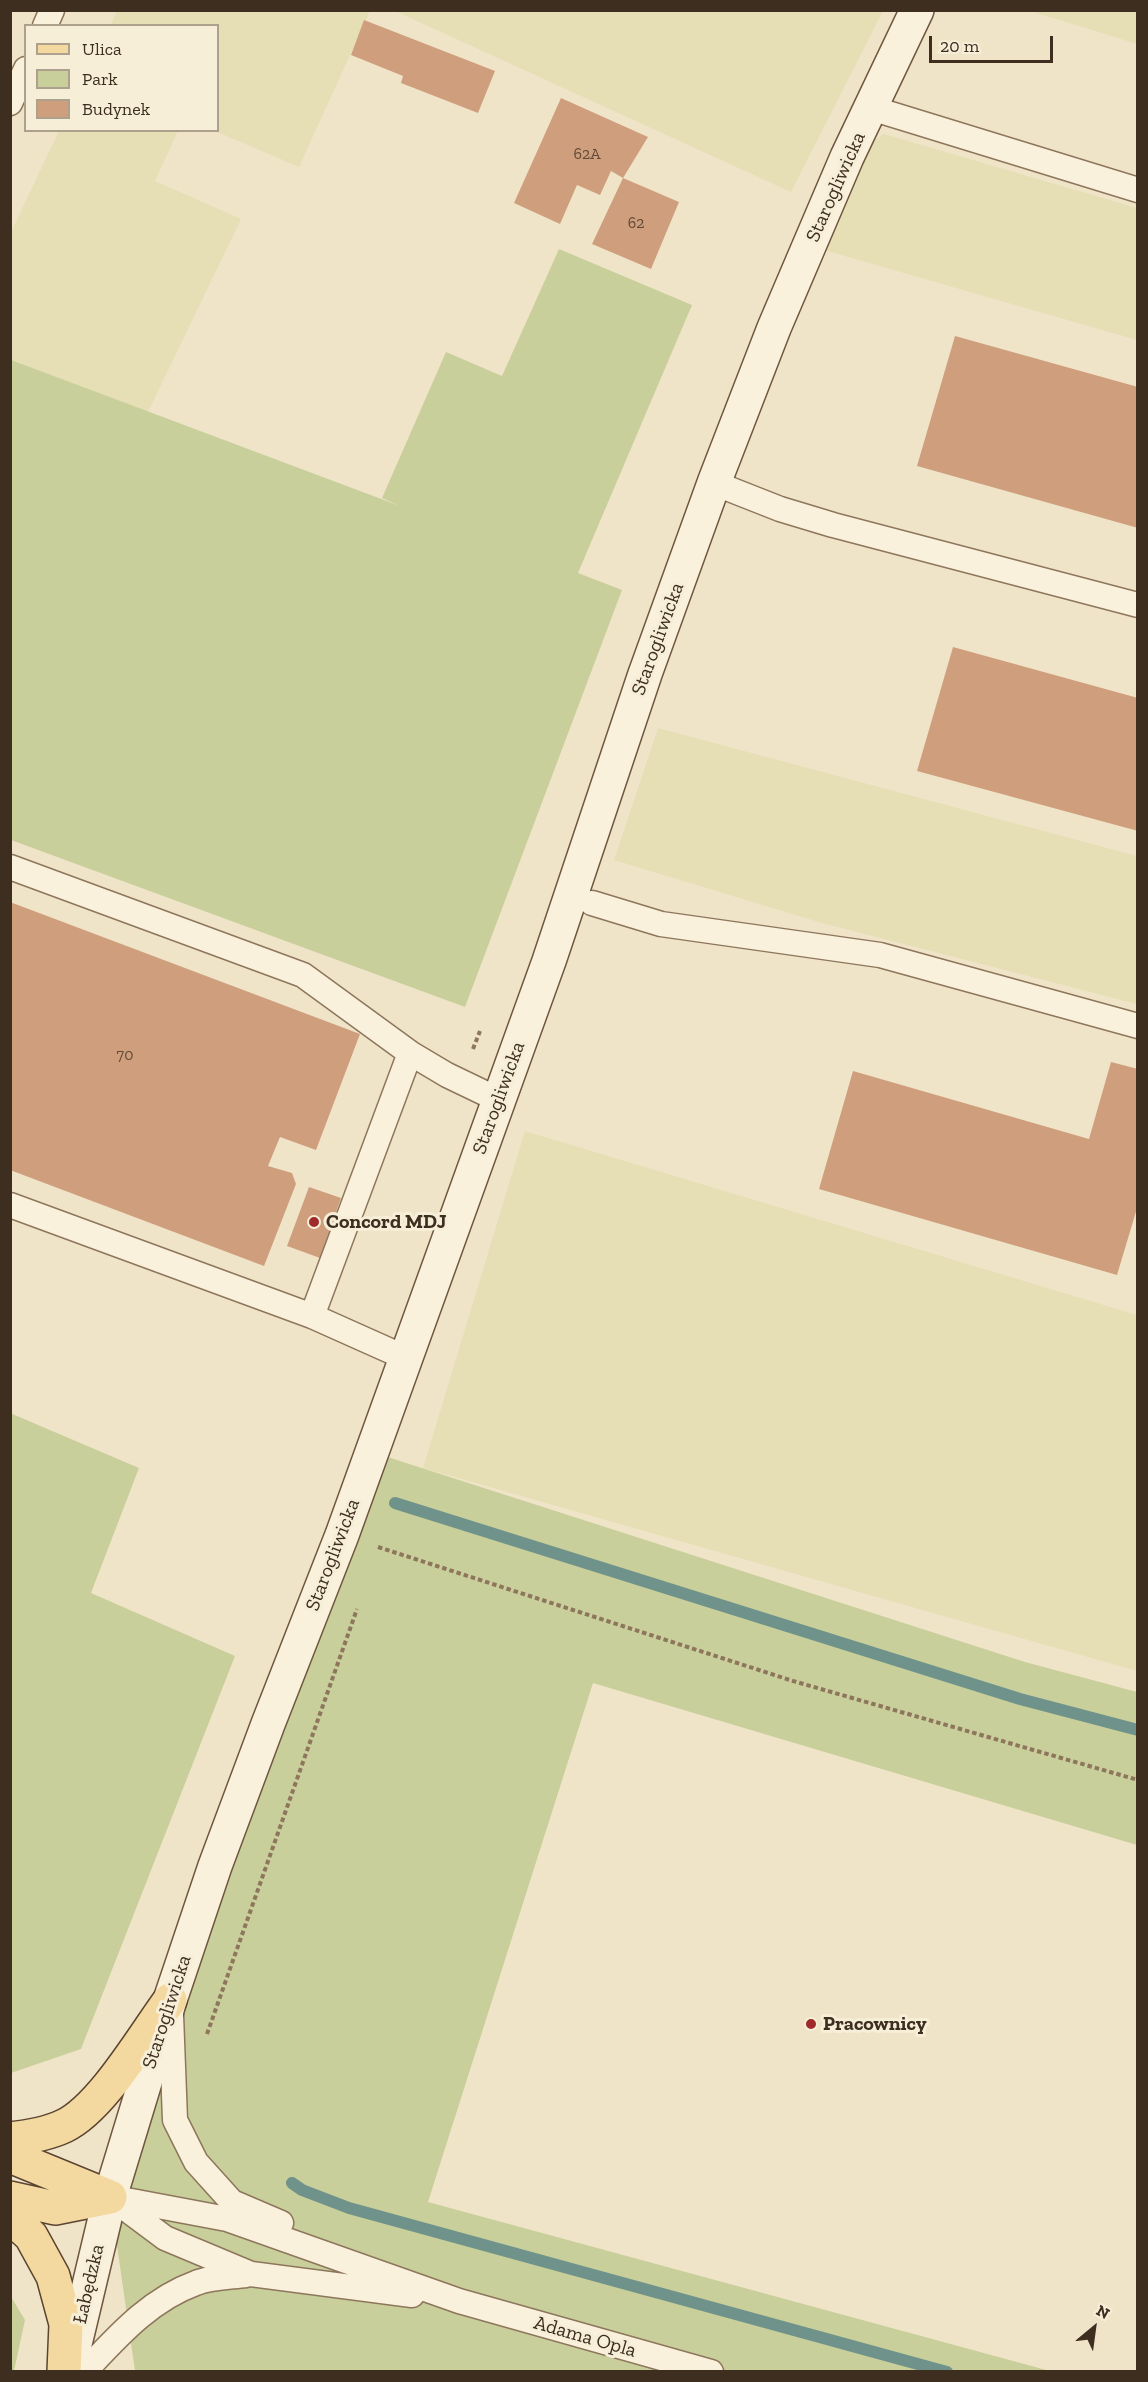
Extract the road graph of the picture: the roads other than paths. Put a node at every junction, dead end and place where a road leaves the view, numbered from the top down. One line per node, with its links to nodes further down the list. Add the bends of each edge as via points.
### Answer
1 (52, 10): 3 (lane)
2 (917, 10): 6 (street, Starogliwicka)
3 (46, 24)
4 (24, 73): 5 (lane)
5 (10, 103)
6 (871, 108): 7 (lane); 8 (street, Starogliwicka, via 774,328)
7 (1137, 190)
8 (714, 483): 9 (lane, via 833,525); 14 (street, Starogliwicka)
9 (1137, 604)
10 (10, 867): 13 (lane, via 303,975)
11 (592, 903): 12 (lane, via 661,924 880,955)
12 (1137, 1026)
13 (410, 1053): 14 (lane); 16 (lane)
14 (499, 1100): 17 (street, Starogliwicka)
15 (10, 1205): 16 (lane)
16 (312, 1316): 17 (lane)
17 (406, 1358): 18 (street, Starogliwicka, via 215,1866)
18 (170, 2000): 19 (main road, via 98,2100 65,2125 34,2136); 21 (street, Starogliwicka); 25 (lane, via 175,2120 196,2162 232,2202)
19 (10, 2139)
20 (10, 2156): 21 (main road)
21 (110, 2197): 22 (main road, via 55,2208); 24 (lane, via 165,2238); 25 (lane, via 227,2219); 26 (street, Łabędzka)
22 (10, 2198)
23 (10, 2217): 26 (main road, via 31,2236 53,2276 66,2324)
24 (250, 2274): 25 (lane); 27 (lane, via 197,2282 165,2297 130,2325)
25 (459, 2301): 28 (lane, Adama Opla)
26 (66, 2372)
27 (84, 2372)
28 (711, 2372)

